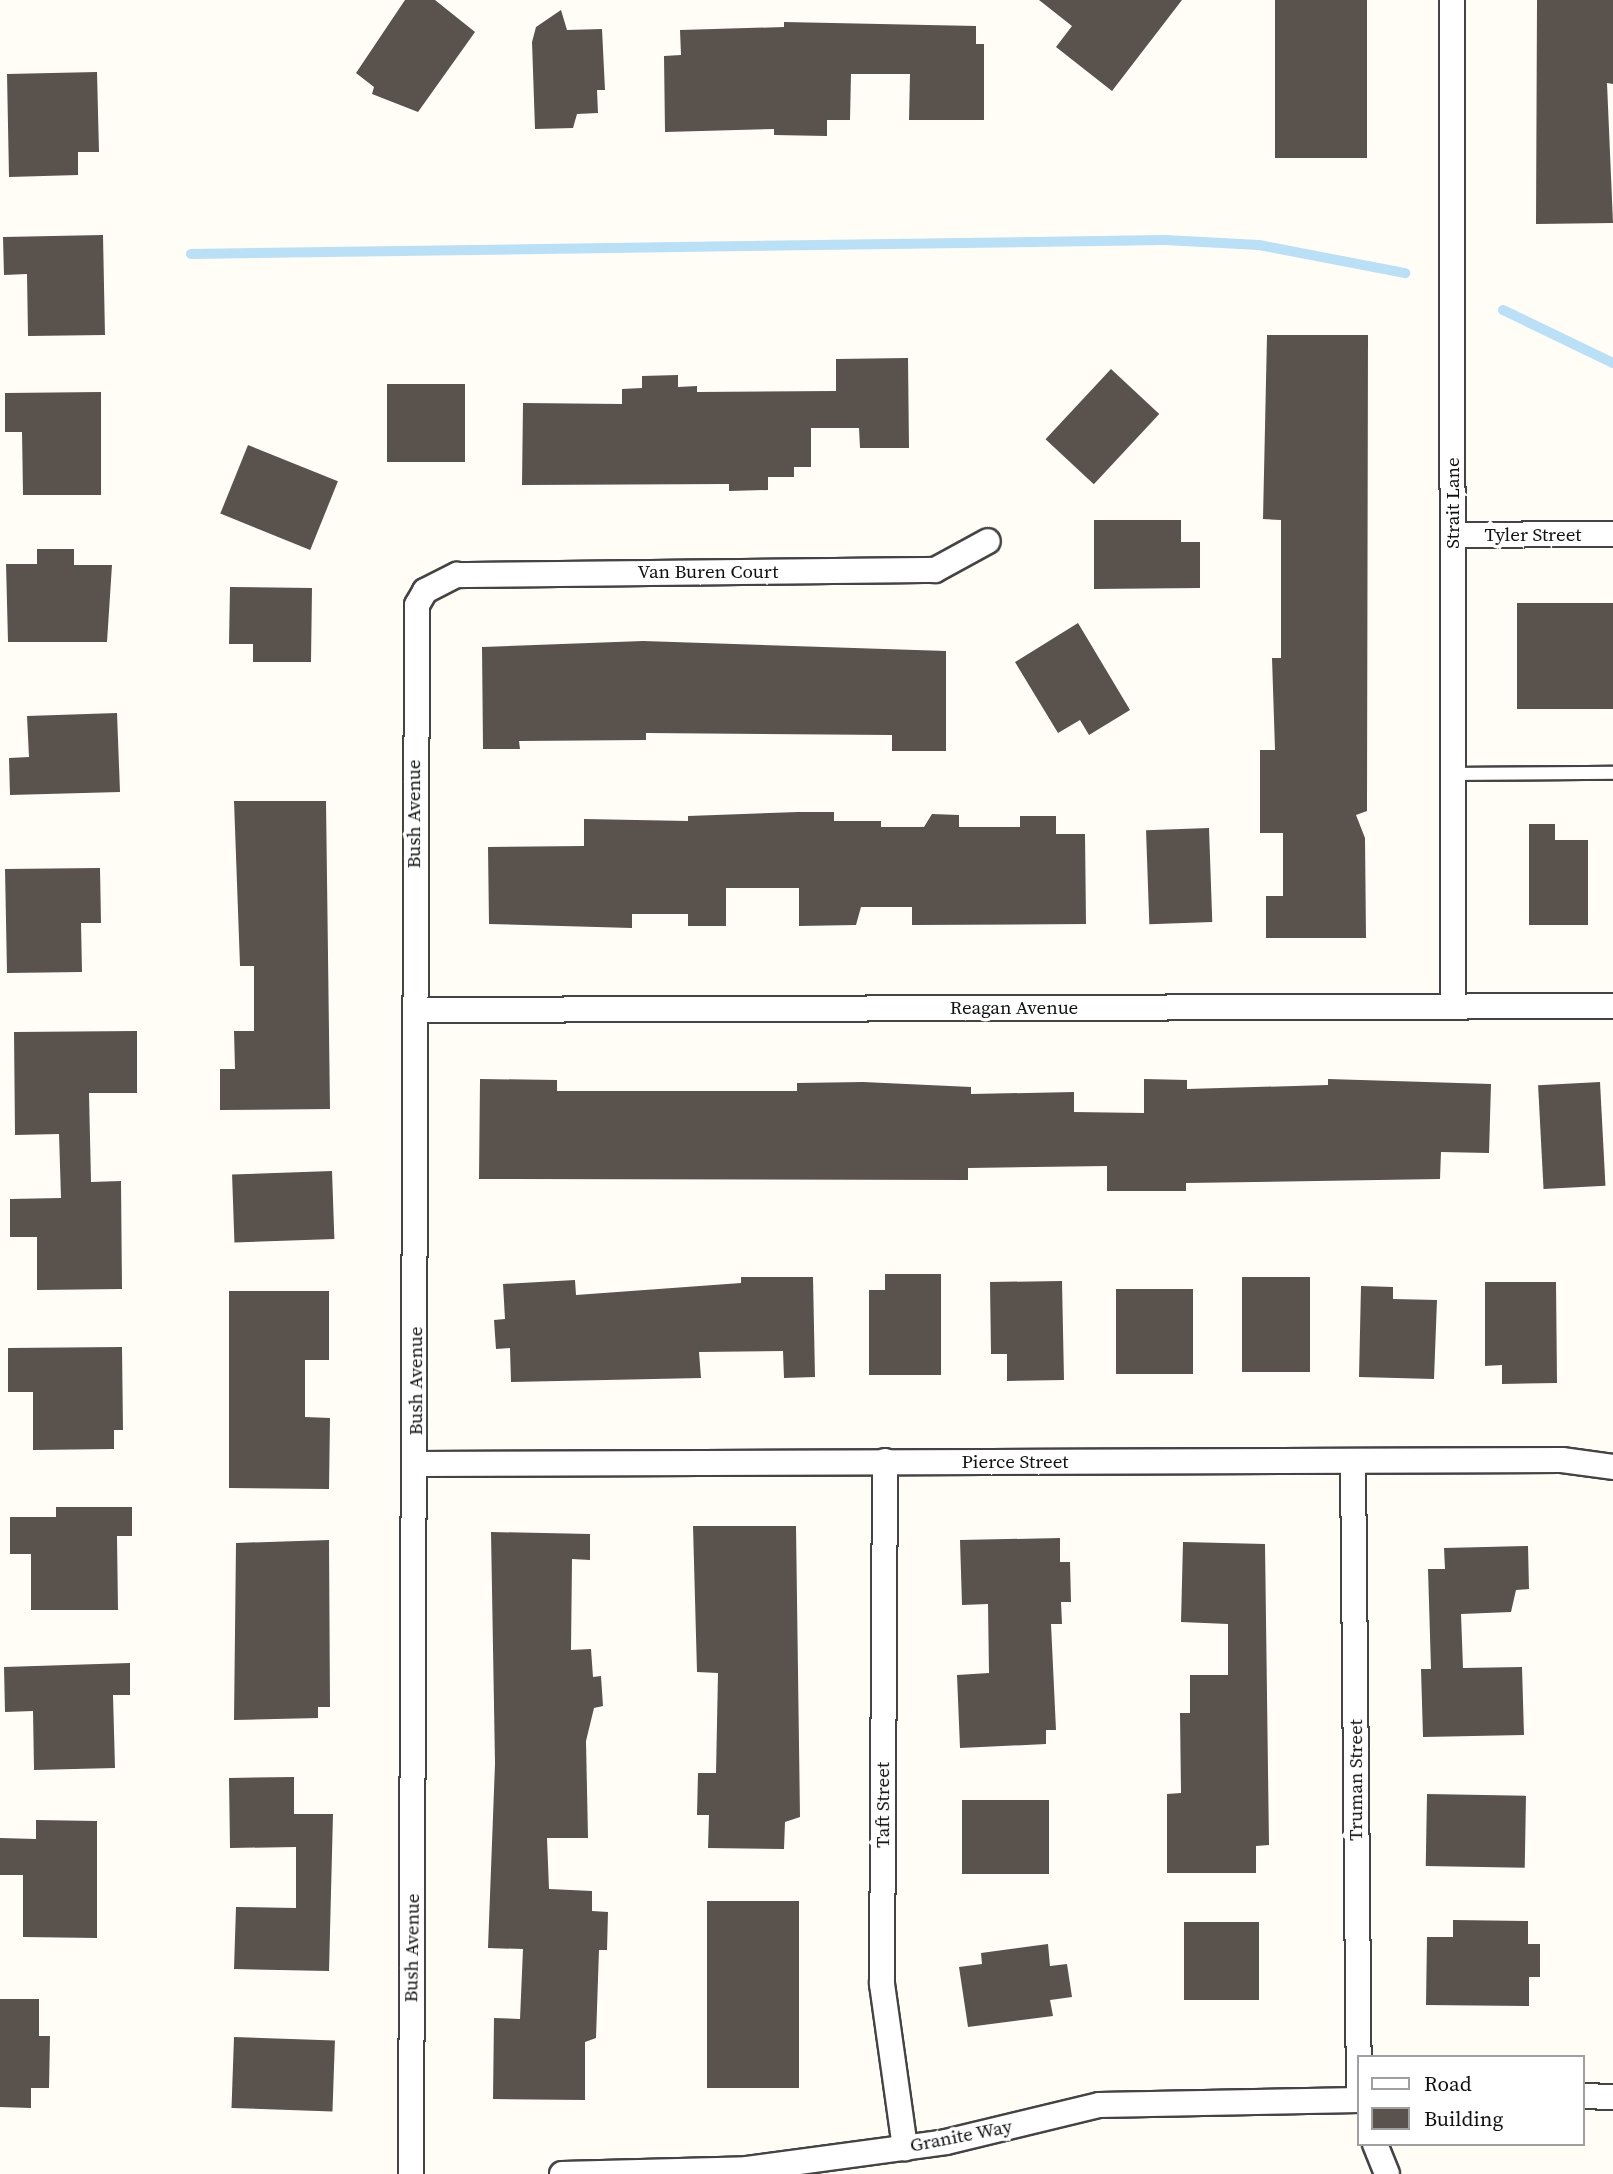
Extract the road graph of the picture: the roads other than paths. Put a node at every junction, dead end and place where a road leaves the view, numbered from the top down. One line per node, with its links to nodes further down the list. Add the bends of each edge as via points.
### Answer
1 (1452, 0): 3 (street, Strait Lane)
2 (1613, 534): 3 (street, Tyler Street)
3 (1453, 535): 7 (street, Strait Lane)
4 (988, 541): 5 (street, Van Buren Court, via 935,570 457,575)
5 (425, 591): 10 (street, Bush Avenue, via 413,621)
6 (1613, 773): 7 (lane)
7 (1454, 774): 9 (street, Strait Lane)
8 (1613, 1006): 9 (street, Reagan Avenue)
9 (1453, 1007): 10 (street, Reagan Avenue)
10 (415, 1010): 13 (street, Bush Avenue)
11 (885, 1461): 12 (street, Pierce Street); 13 (street, Pierce Street); 20 (street, Taft Street, via 882,1984)
12 (1353, 1461): 14 (street, Pierce Street, via 1562,1460); 15 (street, Truman Street)
13 (416, 1464): 21 (street, Bush Avenue)
14 (1613, 1467)
15 (1359, 2055)
16 (1585, 2095): 17 (street)
17 (1613, 2097)
18 (1358, 2100): 20 (street, Granite Way, via 1099,2105)
19 (1377, 2146): 23 (street)
20 (905, 2148): 22 (street, Granite Way, via 747,2169)
21 (411, 2174)
22 (562, 2174)
23 (1387, 2174)

